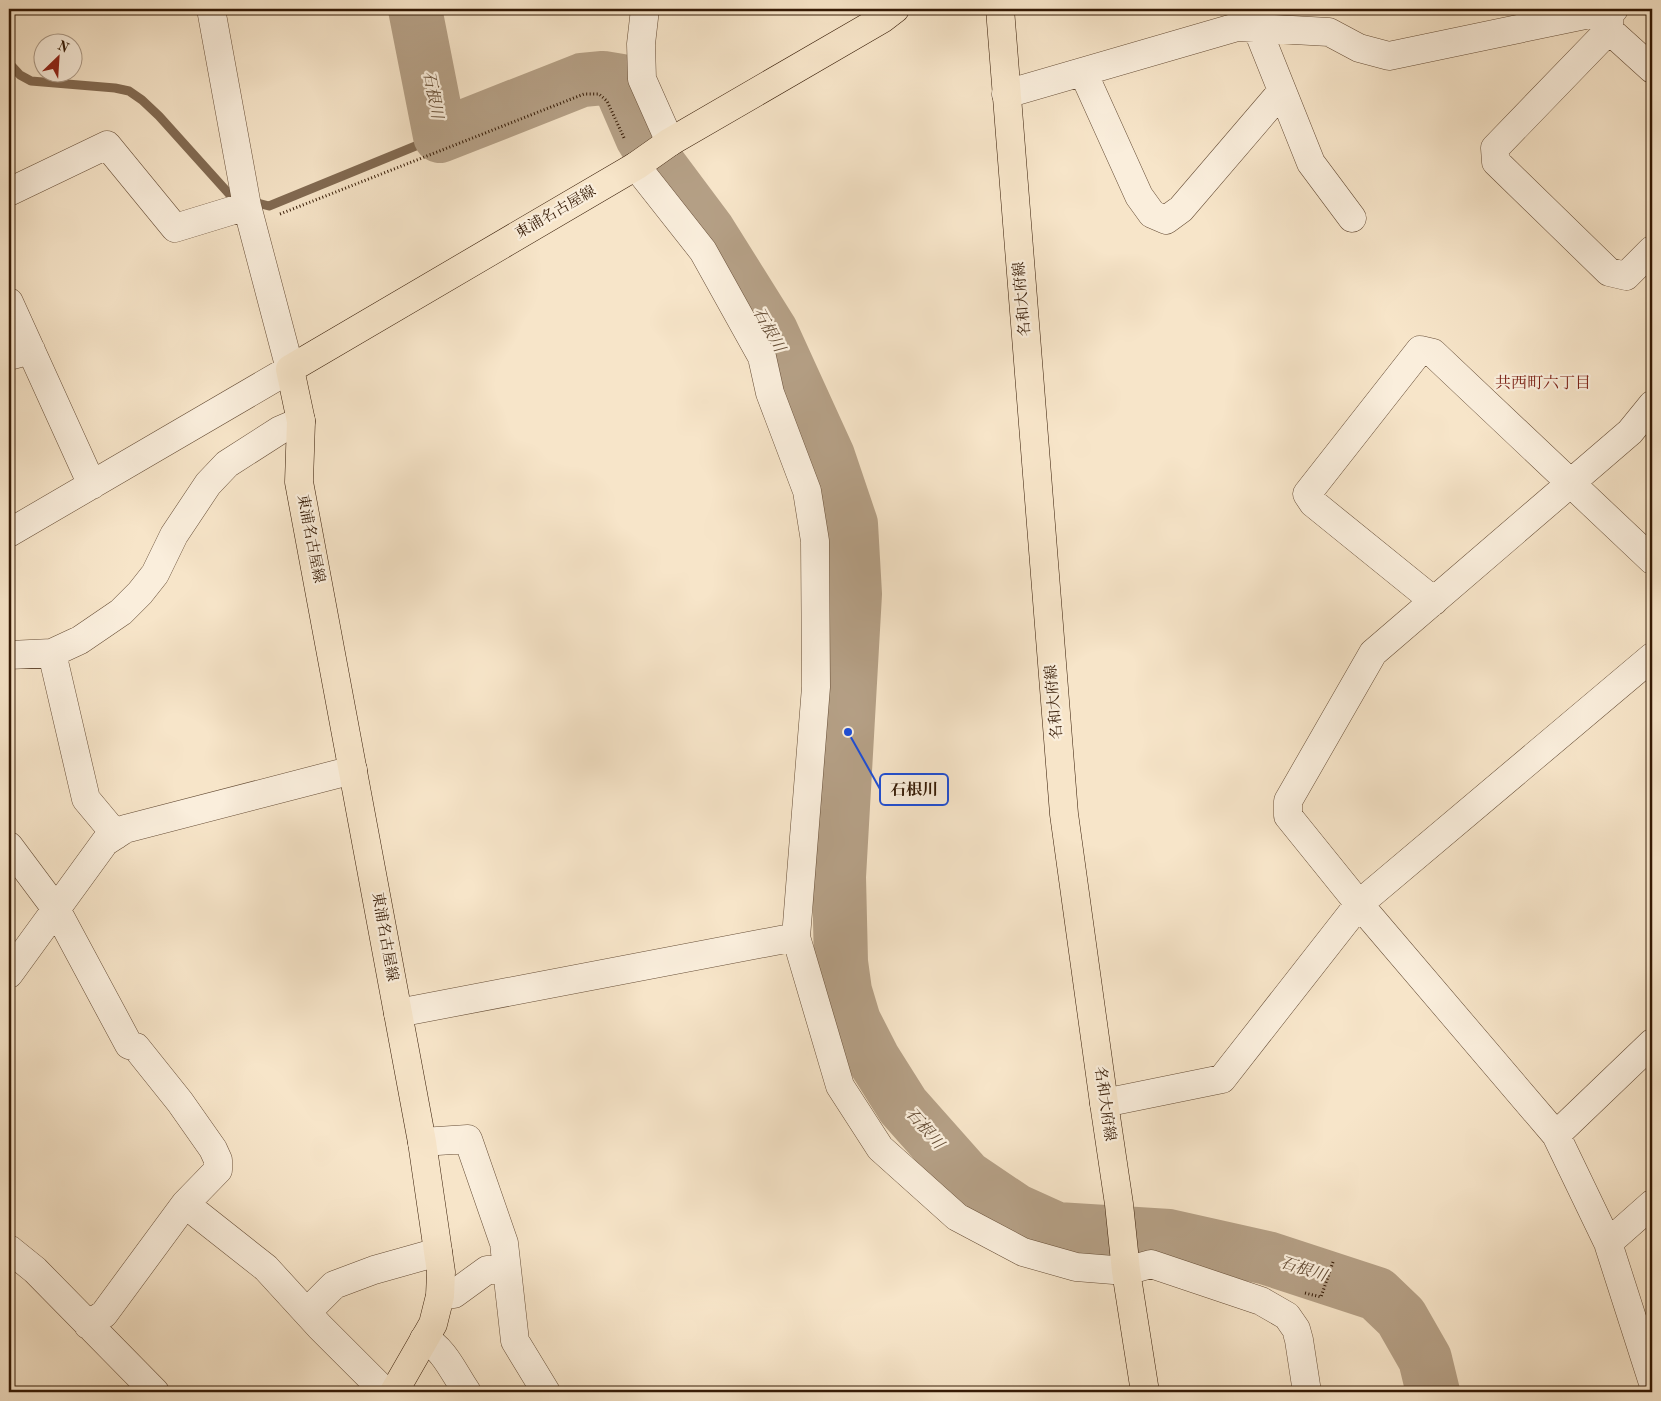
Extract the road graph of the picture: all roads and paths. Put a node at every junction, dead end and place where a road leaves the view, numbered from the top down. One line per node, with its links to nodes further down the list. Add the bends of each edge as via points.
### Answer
1 (211, 9): 15 (street)
2 (645, 9): 12 (street, via 642,79)
3 (895, 9): 12 (main road, 東浦名古屋線, via 882,20)
4 (1000, 9): 11 (main road, 名和大府線)
5 (1611, 16): 6 (street); 8 (street); 17 (street, via 1496,148 1496,162 1610,272 1626,276)
6 (1540, 17): 7 (street, via 1389,56 1359,48 1329,32)
7 (1257, 28): 9 (street, via 1237,27); 10 (street)
8 (1652, 69)
9 (1083, 72): 10 (street, via 1139,196 1152,214 1166,220 1181,209); 11 (street)
10 (1282, 91): 16 (street, via 1311,163)
11 (1006, 94): 40 (main road, 名和大府線, via 1064,814)
12 (670, 142): 13 (main road, 東浦名古屋線)
13 (640, 162): 15 (path, via 607,101 599,94 584,94); 20 (main road, 東浦名古屋線); 36 (street, via 703,251 762,357 770,393 807,492 815,541 816,687)
14 (9, 192): 15 (street, via 107,145 175,228)
15 (250, 216): 20 (street)
16 (1352, 218)
17 (1652, 250)
18 (9, 302): 19 (street)
19 (20, 353): 24 (street)
20 (290, 369): 22 (main road, 東浦名古屋線); 24 (street)
21 (1652, 405): 23 (street, via 1630,432)
22 (301, 421): 28 (street, via 280,430 227,464 191,508 155,574 140,592 100,628); 31 (main road, 東浦名古屋線, via 299,482)
23 (1570, 483): 26 (street); 27 (street); 27 (street, via 1433,353 1420,350 1307,494 1313,503)
24 (92, 485): 25 (street)
25 (9, 533)
26 (1652, 560)
27 (1434, 601): 34 (street, via 1373,653 1288,801 1288,816)
28 (52, 654): 29 (street); 32 (street, via 86,799)
29 (9, 655)
30 (1652, 658): 34 (street)
31 (353, 770): 32 (street, via 125,829); 38 (main road, 東浦名古屋線)
32 (116, 835): 35 (street, via 105,842)
33 (9, 846): 35 (street)
34 (1359, 904): 40 (street, via 1222,1079); 41 (street)
35 (56, 909): 37 (street); 43 (street, via 128,1045 136,1047 180,1102 218,1160 218,1170 213,1177)
36 (796, 937): 38 (street); 48 (street, via 840,1086 880,1148 957,1217 1023,1252 1076,1267)
37 (9, 974)
38 (398, 1013): 42 (main road, 東浦名古屋線)
39 (1652, 1043): 41 (street)
40 (1104, 1103): 48 (main road, 名和大府線)
41 (1556, 1135): 45 (street)
42 (422, 1142): 47 (main road, 東浦名古屋線); 50 (street, via 468,1139 504,1243)
43 (185, 1204): 53 (street, via 266,1268); 54 (street, via 104,1314)
44 (1652, 1204): 45 (street)
45 (1608, 1243): 56 (street)
46 (9, 1249): 54 (street, via 35,1270)
47 (438, 1252): 52 (main road, 東浦名古屋線); 53 (street, via 334,1285)
48 (1124, 1260): 62 (main road, 名和大府線); 63 (street, via 1151,1264 1261,1301 1287,1316 1299,1340)
49 (1334, 1262): 51 (path, via 1321,1297)
50 (506, 1269): 52 (street, via 487,1270 454,1294); 61 (street, via 515,1341)
51 (1302, 1292)
52 (440, 1296): 55 (main road, 東浦名古屋線, via 433,1324)
53 (307, 1312): 58 (street)
54 (88, 1325): 57 (street)
55 (424, 1340): 59 (main road, 東浦名古屋線); 60 (street, via 431,1342 441,1354)
56 (1651, 1374)
57 (155, 1392)
58 (385, 1392)
59 (394, 1392)
60 (467, 1392)
61 (546, 1392)
62 (1145, 1392)
63 (1307, 1392)

